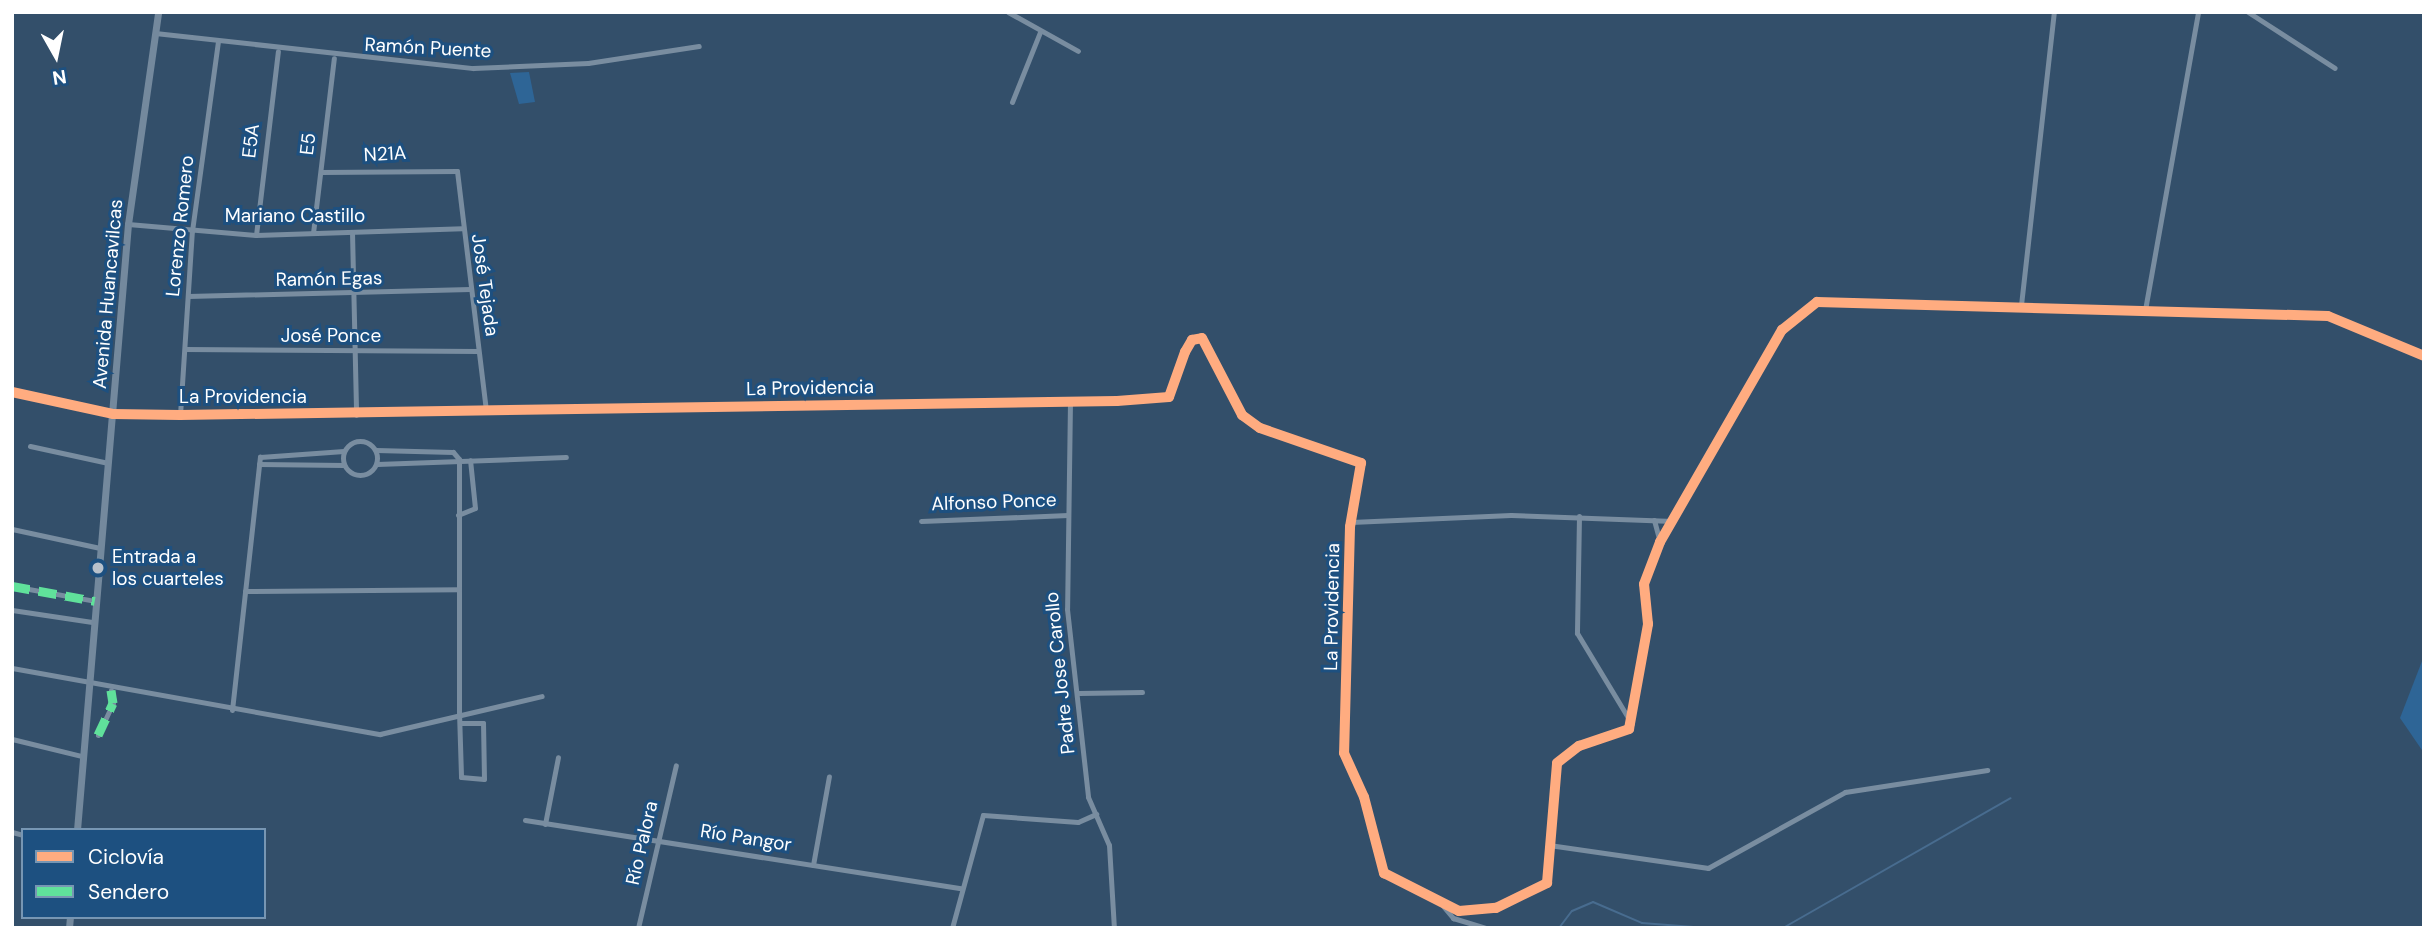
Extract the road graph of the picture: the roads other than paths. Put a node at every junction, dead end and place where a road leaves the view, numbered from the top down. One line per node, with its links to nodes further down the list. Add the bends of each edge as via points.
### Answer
1 (158, 12): 7 (street, Avenida Huancavilcas)
2 (1008, 12): 6 (street)
3 (2054, 12): 26 (street)
4 (2198, 12): 27 (street)
5 (2248, 12): 13 (street)
6 (1040, 32): 11 (street); 14 (street)
7 (155, 33): 8 (street, Ramón Puente); 17 (street, Avenida Huancavilcas)
8 (218, 41): 10 (street, Ramón Puente); 19 (street, Lorenzo Romero)
9 (699, 46): 12 (street, Ramón Puente, via 534,67)
10 (278, 51): 12 (street, Ramón Puente); 22 (street, E5A)
11 (1078, 51)
12 (334, 58): 16 (street, E5)
13 (2335, 68)
14 (1012, 102)
15 (451, 166): 16 (street, N21A); 18 (street, José Tejada, via 457,171)
16 (321, 173): 21 (street, E5)
17 (128, 224): 19 (street, Mariano Castillo); 35 (street, Avenida Huancavilcas)
18 (462, 228): 20 (street, Mariano Castillo); 23 (street, José Tejada)
19 (192, 231): 22 (street, Mariano Castillo); 25 (street, Lorenzo Romero)
20 (352, 232): 21 (street, Mariano Castillo); 24 (street)
21 (313, 233): 22 (street, Mariano Castillo)
22 (256, 235)
23 (470, 289): 24 (street, Ramón Egas); 29 (street, José Tejada)
24 (353, 295): 25 (street, Ramón Egas); 30 (street)
25 (188, 296): 28 (street, Lorenzo Romero)
26 (2021, 304): 27 (street); 53 (street, via 1830,299 1798,313 1782,330)
27 (2145, 310): 31 (street, via 2328,316)
28 (184, 349): 30 (street, José Ponce); 36 (street, Lorenzo Romero)
29 (478, 351): 30 (street, José Ponce); 34 (street, José Tejada)
30 (355, 352): 37 (street)
31 (2424, 356)
32 (12, 392): 35 (street, La Providencia)
33 (1070, 401): 34 (street, La Providencia); 49 (street, Padre Jose Carollo); 54 (street, La Providencia, via 1169,397 1185,352 1192,340 1202,338 1242,415 1260,428 1358,459)
34 (486, 411): 37 (street, La Providencia)
35 (113, 414): 36 (street, La Providencia); 44 (street, Avenida Huancavilcas)
36 (180, 415): 37 (street, La Providencia)
37 (356, 415)
38 (30, 446): 44 (street)
39 (376, 450): 40 (street, via 360,441); 42 (street, via 453,452); 46 (street)
40 (344, 451): 45 (street, via 272,452); 47 (street)
41 (566, 457): 43 (street)
42 (459, 459): 43 (street); 46 (street); 48 (street)
43 (470, 460): 48 (street, via 474,512)
44 (108, 463): 57 (street, Avenida Huancavilcas)
45 (259, 464): 47 (street); 60 (street)
46 (377, 464): 47 (street, via 360,476)
47 (344, 465)
48 (458, 515): 59 (street)
49 (1068, 515): 52 (street, Alfonso Ponce); 68 (street, Padre Jose Carollo, via 1066,601)
50 (1579, 516): 51 (street); 54 (street); 73 (street, via 1577,633)
51 (1654, 520): 53 (street); 56 (street)
52 (922, 521)
53 (1673, 521): 56 (street)
54 (1351, 522): 89 (street, La Providencia, via 1343,753 1364,797 1384,873)
55 (12, 529): 57 (street)
56 (1660, 542): 73 (street, via 1644,584 1648,624)
57 (100, 548): 61 (street, Avenida Huancavilcas)
58 (12, 586): 61 (street)
59 (459, 589): 60 (street); 71 (street)
60 (245, 591): 70 (street)
61 (94, 601): 63 (street, Avenida Huancavilcas)
62 (12, 610): 63 (street)
63 (92, 622): 65 (street, Avenida Huancavilcas)
64 (12, 668): 65 (street)
65 (86, 686): 66 (street); 76 (street, Avenida Huancavilcas)
66 (111, 690): 70 (street); 74 (street, via 113,703)
67 (1142, 692): 68 (street)
68 (1079, 693): 81 (street, Padre Jose Carollo, via 1088,797)
69 (542, 696): 71 (street)
70 (232, 710): 71 (street, via 380,734)
71 (459, 712): 72 (street)
72 (460, 723): 72 (street, via 484,726 484,779 462,778)
73 (1632, 724): 86 (street, La Providencia, via 1557,763)
74 (98, 735)
75 (12, 739): 76 (street)
76 (81, 756): 84 (street, Avenida Huancavilcas)
77 (558, 757): 83 (street)
78 (676, 765): 85 (street, Río Palora)
79 (1987, 770): 86 (street, via 1845,792 1708,868)
80 (829, 776): 87 (street)
81 (1096, 814): 88 (street, via 1078,822 983,815); 92 (street, Padre Jose Carollo, via 1109,845)
82 (525, 820): 83 (street, Río Pangor)
83 (545, 824): 85 (street, Río Pangor)
84 (77, 828)
85 (659, 841): 87 (street, Río Pangor); 90 (street, Río Palora)
86 (1549, 845): 89 (street, La Providencia, via 1549,879 1537,890 1496,908)
87 (814, 865): 88 (street, Río Pangor)
88 (961, 888): 91 (street)
89 (1443, 906): 93 (street, via 1453,918)
90 (638, 928)
91 (952, 928)
92 (1114, 928)
93 (1485, 928)

